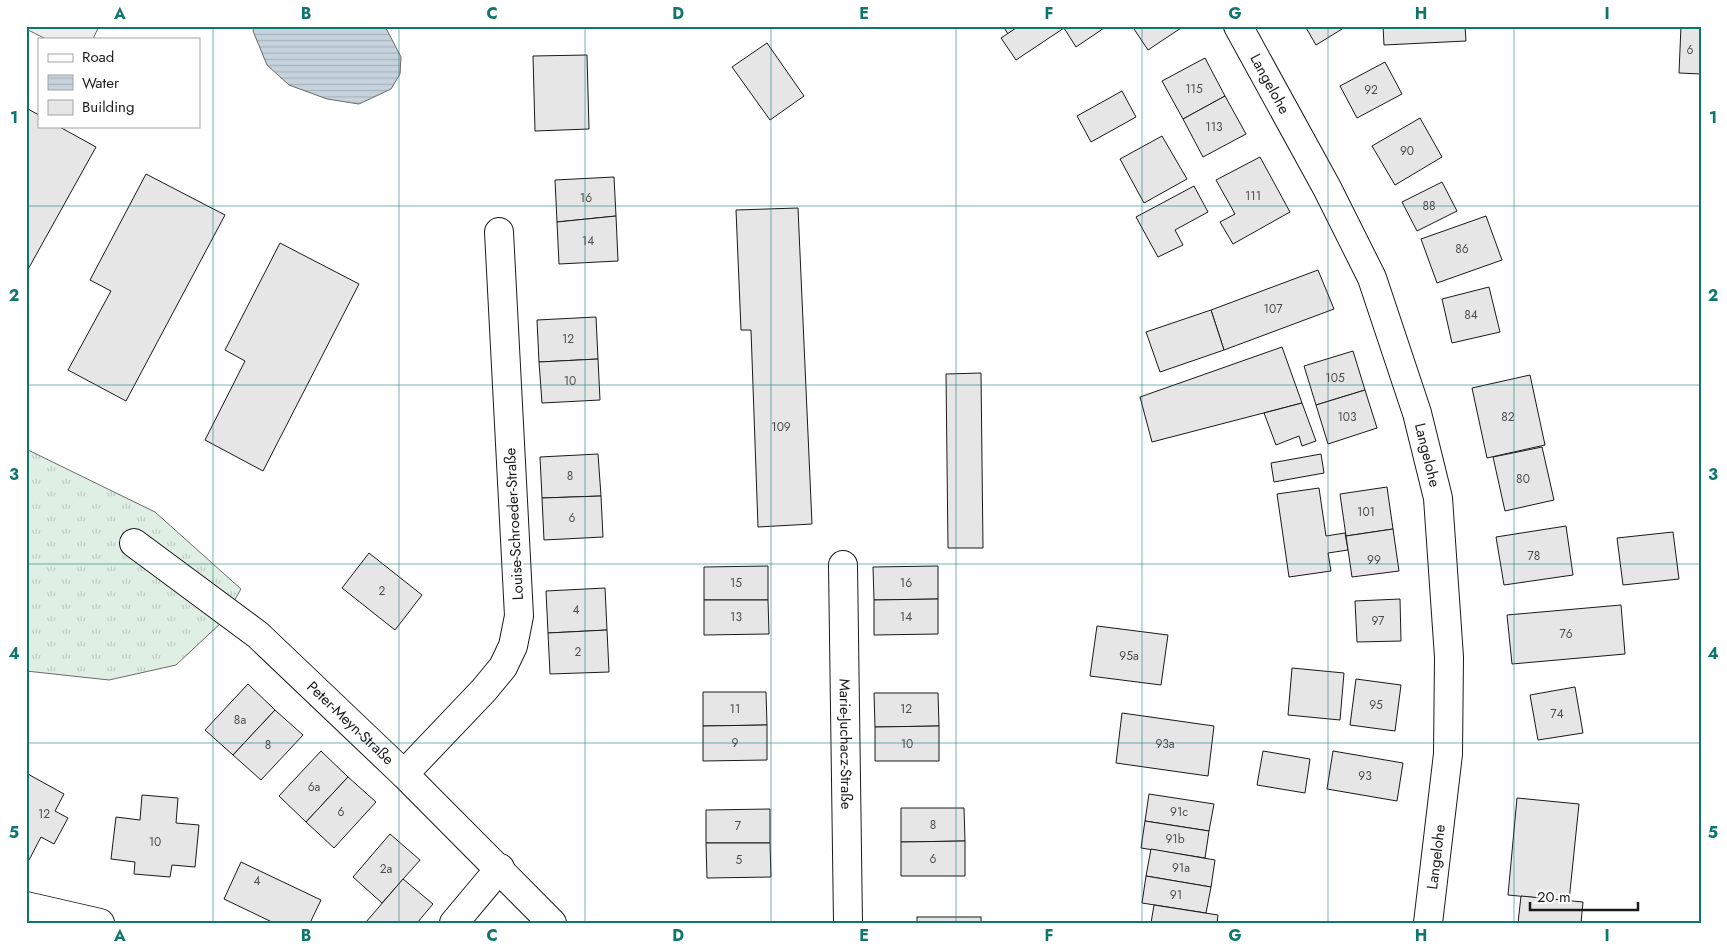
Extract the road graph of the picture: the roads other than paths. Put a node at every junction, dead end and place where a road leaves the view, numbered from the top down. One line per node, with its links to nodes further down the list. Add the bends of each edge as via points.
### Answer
1 (1238, 26): 12 (street, Langelohe, via 1327,188 1372,278 1417,413 1438,498 1449,657 1448,754)
2 (499, 232): 5 (street, Louise-Schroeder-Straße, via 519,616 513,646 503,666)
3 (134, 543): 5 (street, Peter-Meyn-Straße, via 258,635)
4 (843, 565): 11 (street, Marie-Juchacz-Straße)
5 (404, 774): 6 (street, Peter-Meyn-Straße)
6 (500, 868): 9 (street); 10 (street, Peter-Meyn-Straße)
7 (26, 906): 8 (street)
8 (100, 923)
9 (454, 923)
10 (552, 923)
11 (848, 923)
12 (1428, 923)

